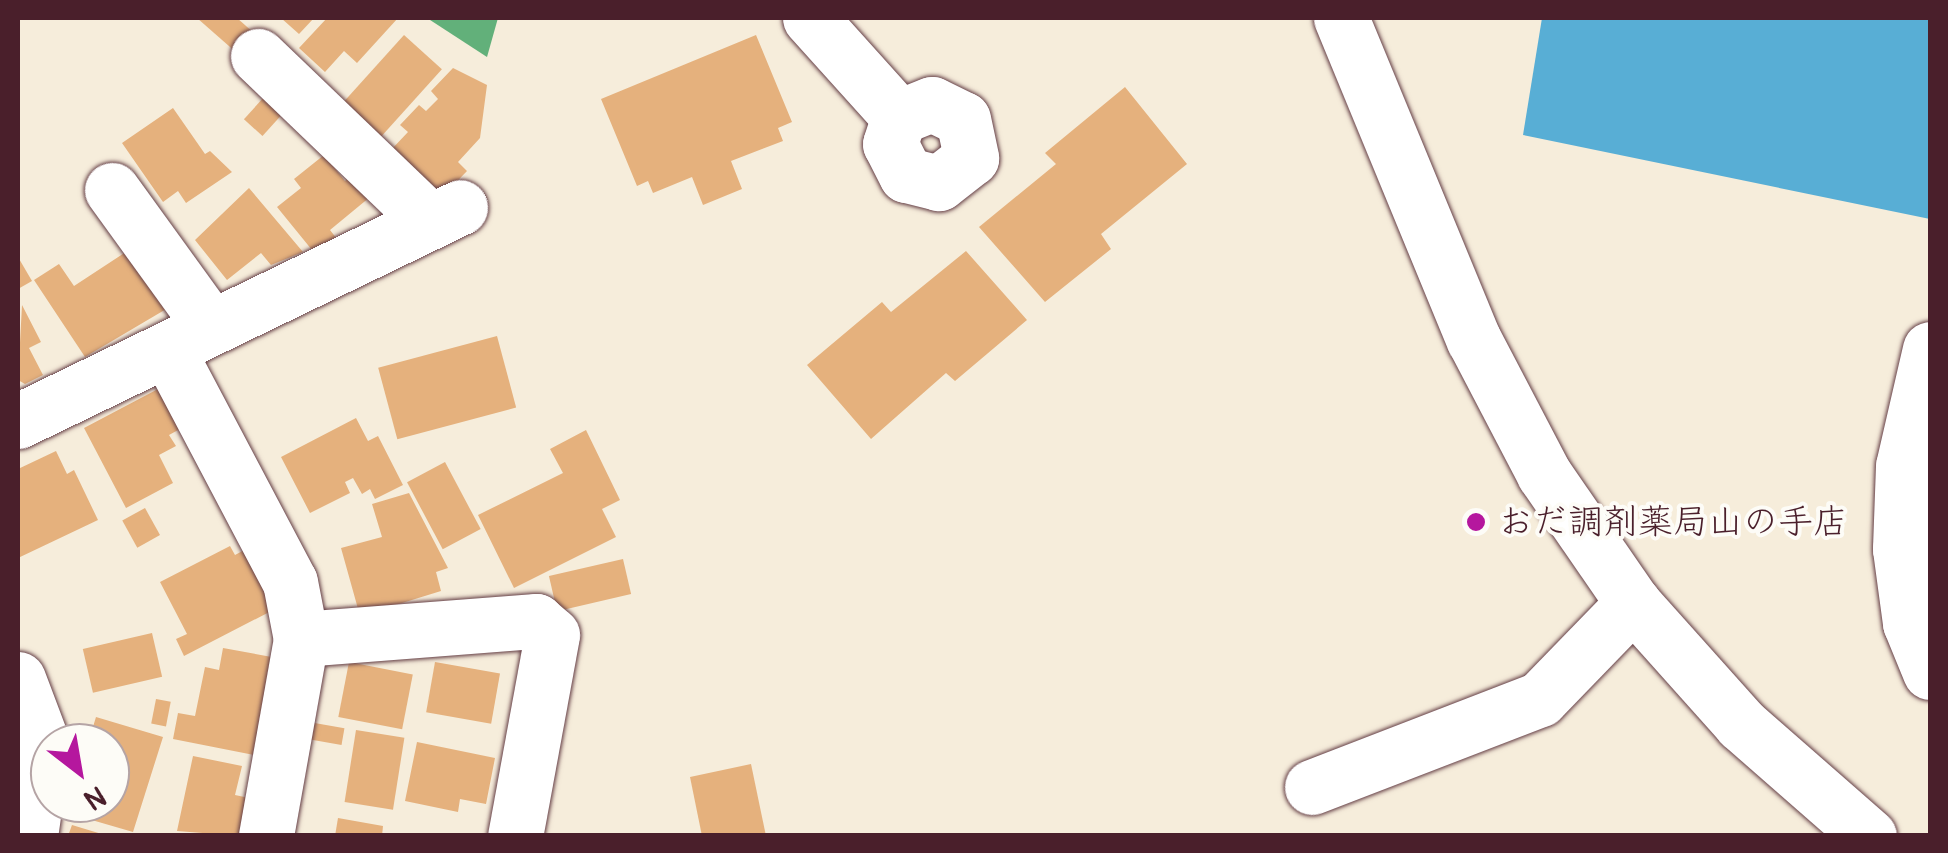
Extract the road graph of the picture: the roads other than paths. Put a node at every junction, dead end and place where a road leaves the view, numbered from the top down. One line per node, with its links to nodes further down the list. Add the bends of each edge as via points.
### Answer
1 (810, 18): 4 (street)
2 (1341, 18): 9 (street, via 1483,358 1544,474)
3 (258, 56): 6 (street, via 444,213)
4 (899, 117)
5 (112, 190): 6 (street)
6 (189, 338): 8 (street); 10 (street, via 290,582)
7 (1930, 349): 11 (street, via 1903,466 1900,549 1910,623)
8 (18, 421)
9 (1633, 603): 13 (street, via 1540,699); 17 (street, via 1740,724)
10 (300, 639): 15 (street); 16 (street, via 536,621 552,634)
11 (1930, 672)
12 (18, 679): 14 (street, via 43,745)
13 (1312, 787)
14 (30, 836)
15 (266, 836)
16 (515, 836)
17 (1869, 836)

